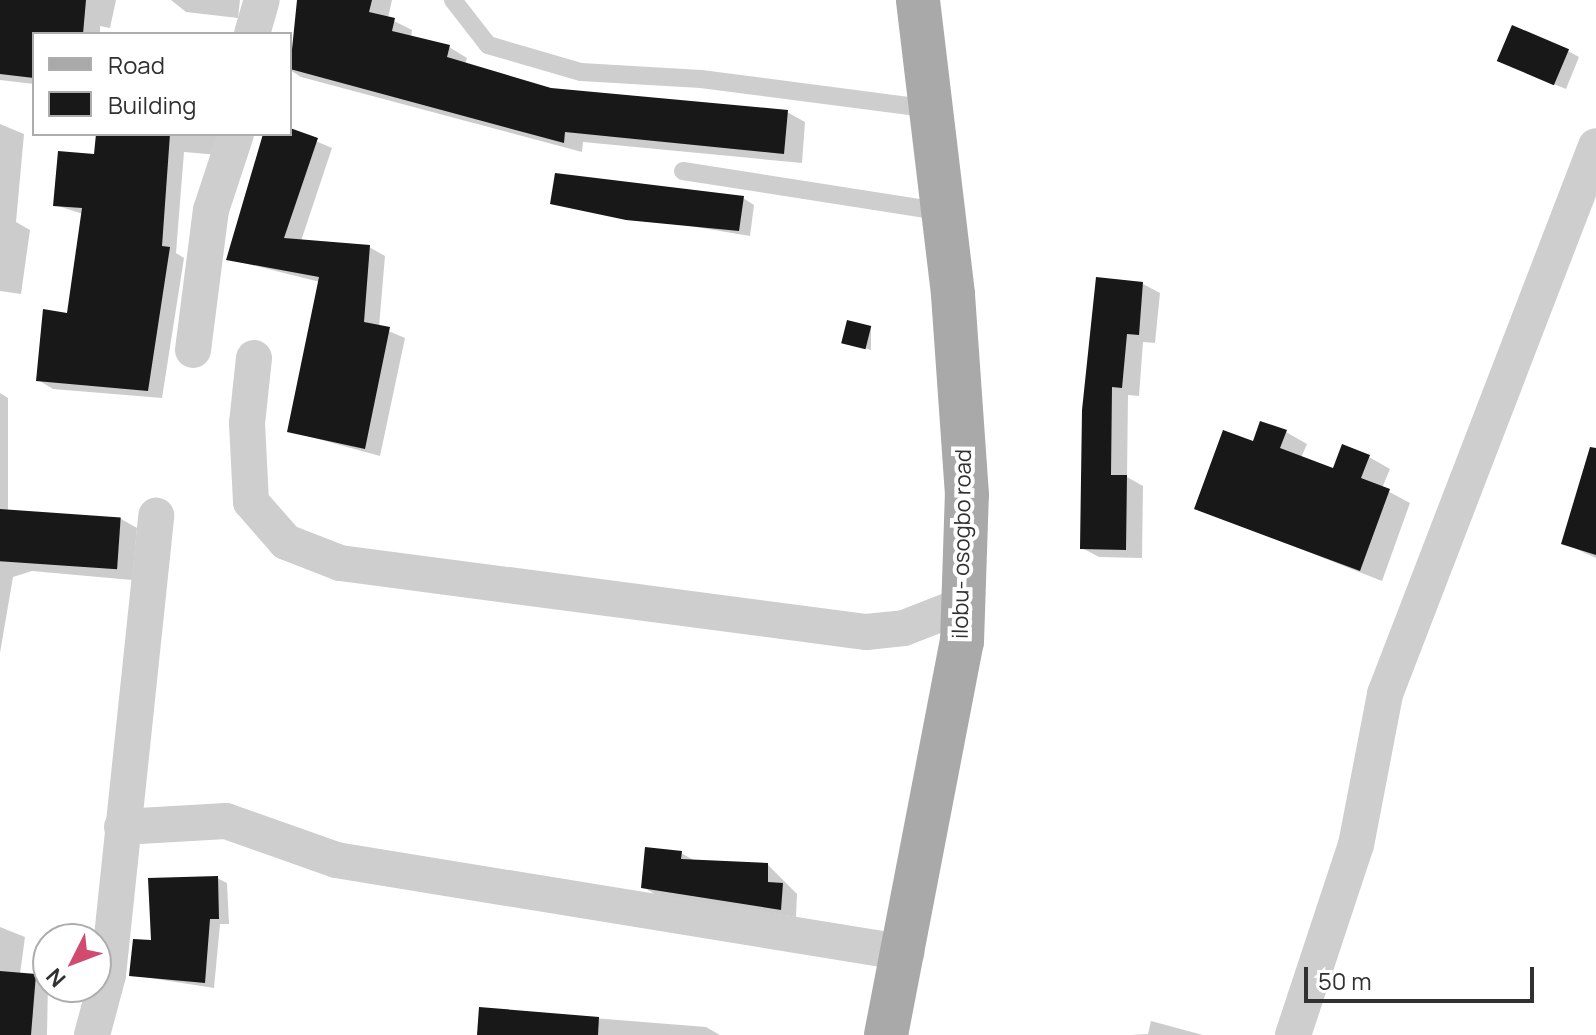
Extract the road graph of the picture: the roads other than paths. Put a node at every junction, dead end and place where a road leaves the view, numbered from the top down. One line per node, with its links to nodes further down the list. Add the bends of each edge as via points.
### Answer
1 (262, 0): 4 (street)
2 (453, 0): 5 (lane, via 488,45 581,72 701,79)
3 (918, 0): 5 (main road, ilobu- osogbo road)
4 (253, 32)
5 (931, 109): 9 (main road, ilobu- osogbo road)
6 (235, 136): 10 (street, via 211,210)
7 (1596, 146): 18 (street, via 1385,694 1356,845)
8 (683, 171): 9 (lane)
9 (944, 212): 13 (main road, ilobu- osogbo road, via 967,495)
10 (193, 350)
11 (254, 358): 13 (street, via 247,423 251,502 286,542 340,563 866,632 904,628)
12 (156, 515): 14 (street)
13 (963, 605): 15 (main road, ilobu- osogbo road, via 962,642)
14 (122, 827): 15 (street, via 226,821 336,860); 16 (street, via 108,975)
15 (906, 953): 17 (main road, ilobu- osogbo road)
16 (92, 1035)
17 (886, 1035)
18 (1293, 1035)

